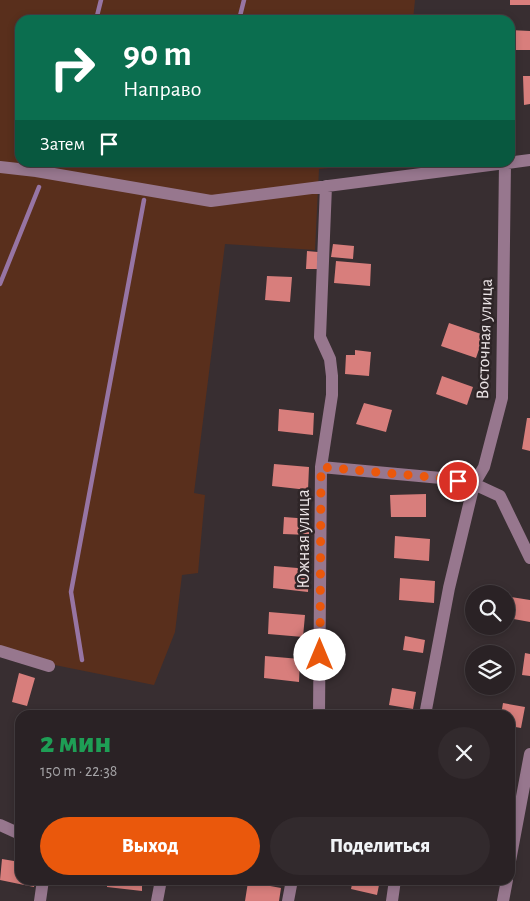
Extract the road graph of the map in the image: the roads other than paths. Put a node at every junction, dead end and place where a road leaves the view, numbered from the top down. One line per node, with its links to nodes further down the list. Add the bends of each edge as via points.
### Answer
1 (530, 160): 2 (street)
2 (515, 162)
3 (0, 167): 6 (street, via 211,201)
4 (475, 167): 6 (street)
5 (506, 167): 8 (street, Восточная улица, via 502,398 484,467)
6 (326, 186): 7 (street, Южная улица, via 320,337 330,358 332,395)
7 (321, 467): 8 (street); 12 (street, Южная улица)
8 (474, 484): 9 (street, via 500,496); 13 (street, Восточная улица, via 449,588)
9 (530, 558)
10 (0, 651): 11 (street)
11 (49, 666)
12 (319, 710)
13 (426, 710)
14 (530, 754): 17 (street)
15 (0, 825): 16 (street)
16 (15, 832)
17 (515, 834)
18 (42, 885): 23 (street)
19 (160, 885): 24 (street)
20 (291, 885): 25 (street)
21 (394, 885): 26 (street)
22 (506, 885): 27 (street)
23 (40, 901)
24 (157, 901)
25 (288, 901)
26 (392, 901)
27 (503, 901)

